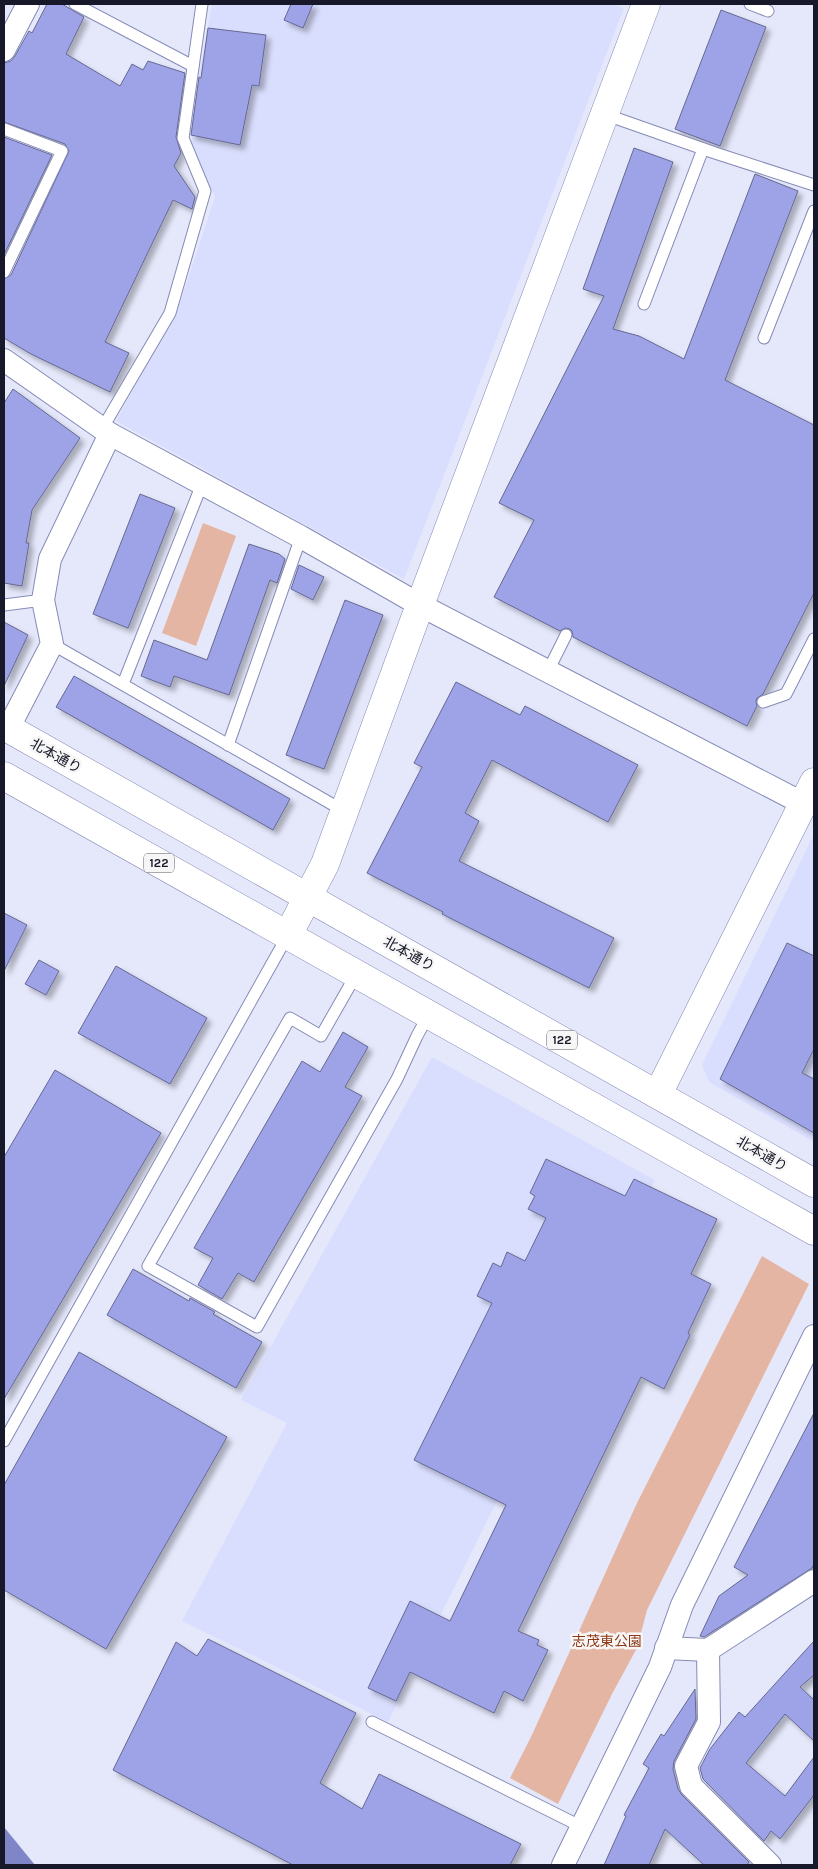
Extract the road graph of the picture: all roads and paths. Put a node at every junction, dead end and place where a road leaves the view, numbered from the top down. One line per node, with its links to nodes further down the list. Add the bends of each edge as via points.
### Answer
1 (28, 4): 7 (street)
2 (75, 4): 8 (lane)
3 (202, 4): 8 (lane)
4 (646, 4): 9 (main road)
5 (750, 4): 6 (lane)
6 (768, 11)
7 (4, 50)
8 (193, 66): 18 (lane, via 183,138 205,191 170,312)
9 (604, 114): 11 (lane); 23 (main road)
10 (4, 129): 14 (lane, via 62,151)
11 (703, 149): 12 (lane); 15 (lane)
12 (814, 185)
13 (814, 211): 16 (lane)
14 (4, 272)
15 (644, 304)
16 (764, 338)
17 (6, 365): 18 (street)
18 (106, 431): 19 (street); 21 (street, via 50,559)
19 (202, 484): 20 (street); 28 (lane)
20 (301, 537): 23 (street); 31 (lane)
21 (43, 600): 22 (lane); 26 (street)
22 (4, 605)
23 (420, 605): 27 (street); 34 (main road)
24 (566, 635): 27 (lane)
25 (814, 639): 29 (lane, via 786,694)
26 (52, 644): 28 (lane); 30 (street)
27 (548, 672): 33 (street)
28 (123, 684): 31 (lane)
29 (762, 702)
30 (6, 728): 35 (main road, 北本通り / 122)
31 (228, 746): 34 (lane)
32 (4, 776): 36 (main road, 122)
33 (809, 793): 39 (main road)
34 (344, 812): 35 (main road)
35 (308, 897): 36 (main road); 39 (main road, 北本通り / 122)
36 (288, 935): 37 (main road, 122); 43 (lane)
37 (356, 973): 38 (main road, 122); 38 (lane, via 321,1036 290,1018 148,1266 257,1327 397,1079)
38 (429, 1014): 41 (main road, 122)
39 (658, 1094): 40 (main road, 北本通り / 122)
40 (814, 1183)
41 (814, 1230)
42 (814, 1336): 45 (street, via 682,1605)
43 (4, 1441)
44 (814, 1581): 46 (street)
45 (666, 1648): 46 (street); 48 (street, via 660,1667)
46 (708, 1650): 49 (street, via 710,1722 686,1766 691,1786)
47 (372, 1722): 48 (lane)
48 (582, 1827): 50 (street)
49 (766, 1864)
50 (563, 1865)

